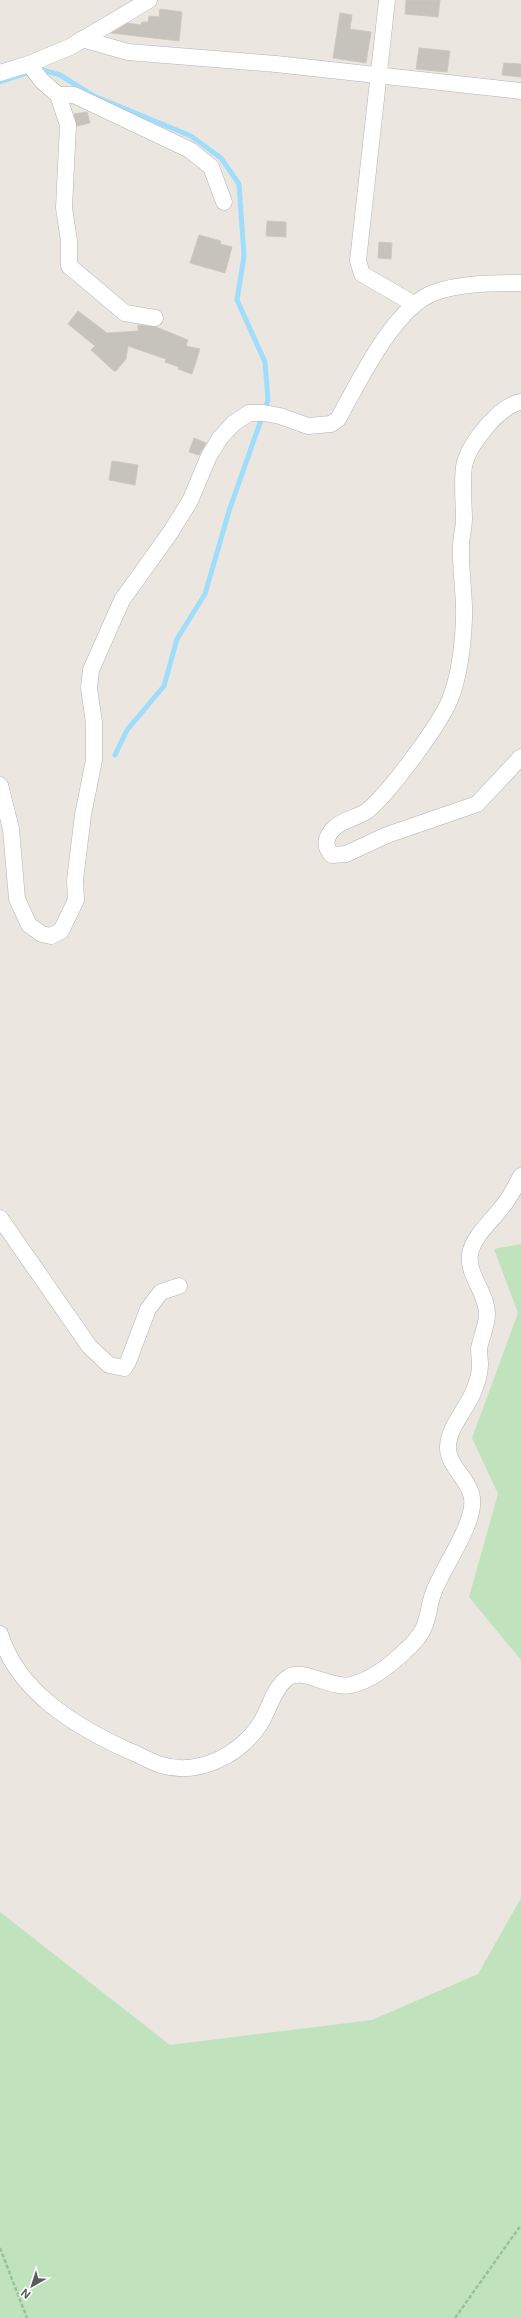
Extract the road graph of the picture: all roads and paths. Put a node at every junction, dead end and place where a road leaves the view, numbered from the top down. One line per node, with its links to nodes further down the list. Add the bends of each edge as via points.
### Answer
1 (149, 0): 3 (street)
2 (387, 0): 6 (street)
3 (82, 39): 4 (street, via 70,47); 6 (street, via 128,52 276,64)
4 (29, 64): 5 (street); 8 (street, via 42,81)
5 (0, 74)
6 (378, 77): 7 (street); 11 (street, via 358,261 362,274)
7 (521, 91)
8 (58, 95): 9 (street, via 74,96 190,150 211,168); 12 (street, via 68,125 64,208 69,241 69,266 125,313)
9 (224, 202)
10 (521, 283): 11 (street, via 486,283 453,288 433,293)
11 (414, 304): 15 (street, via 395,326 371,361 338,419 331,424 308,426 264,413 249,413 234,422 209,456 190,501 170,533 122,600 91,670 89,688 94,723 94,760 83,815 75,880 76,900 61,932 51,936 42,934 29,925 17,899 6,802)
12 (155, 318)
13 (521, 402): 14 (street, via 501,411 464,462 464,522 461,545 464,619 460,659 452,694 440,719 398,777 366,811 334,828 328,836 327,850 332,855 339,856 477,804)
14 (521, 757)
15 (0, 786)
16 (521, 1176): 19 (street, via 503,1206 476,1239 470,1252 470,1264 486,1305 486,1326 479,1353 478,1379 447,1448 469,1488 473,1508 432,1595 427,1620 421,1633 391,1664 374,1676 349,1686 334,1685 298,1674 287,1677 259,1726 244,1743 210,1764 193,1768 174,1768 158,1764 100,1738 62,1715 12,1661)
17 (0, 1218): 18 (street, via 89,1346 109,1365 124,1368 148,1309 161,1292)
18 (179, 1286)
19 (0, 1634)
20 (521, 2225): 23 (path)
21 (0, 2248): 22 (path)
22 (27, 2318)
23 (455, 2318)

